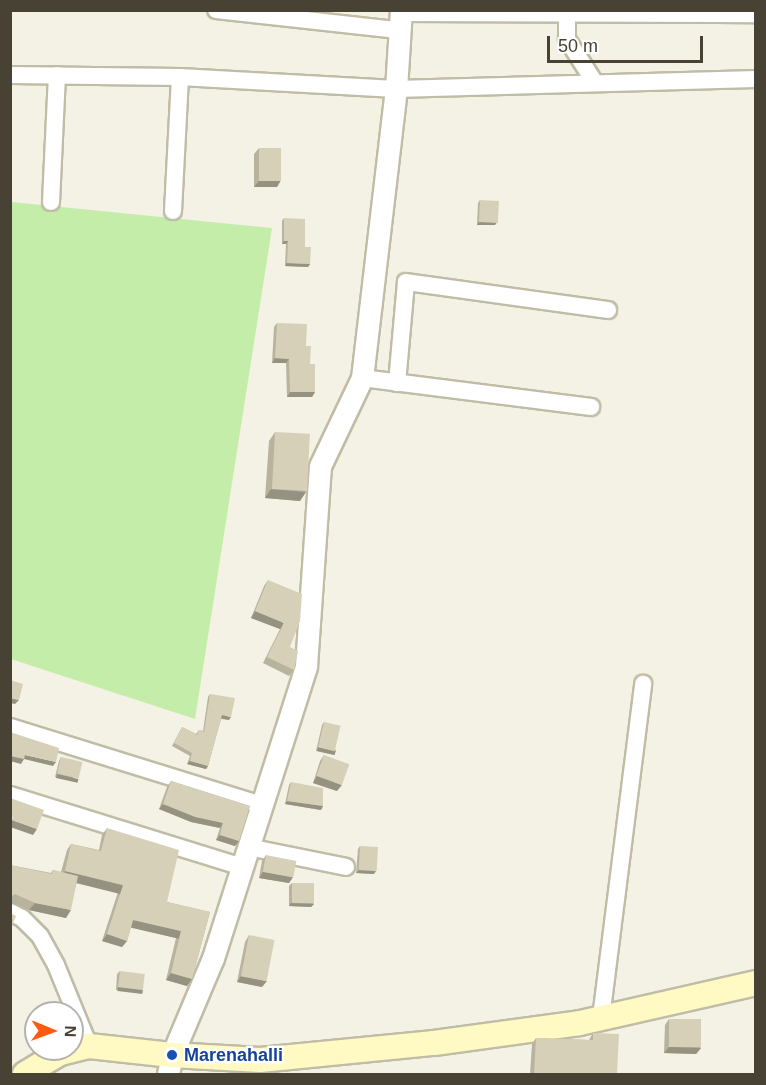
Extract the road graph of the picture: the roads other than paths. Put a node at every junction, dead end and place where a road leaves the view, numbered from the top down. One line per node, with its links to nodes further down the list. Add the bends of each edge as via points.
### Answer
1 (223, 11): 4 (street)
2 (567, 12): 3 (street); 4 (street); 9 (street, via 567,39)
3 (756, 14)
4 (400, 18): 10 (street)
5 (10, 75): 6 (street)
6 (57, 75): 7 (street); 11 (street)
7 (180, 77): 10 (street); 12 (street)
8 (756, 79): 9 (street)
9 (595, 84): 10 (street)
10 (396, 89): 14 (street)
11 (51, 202)
12 (173, 211)
13 (608, 310): 15 (street, via 406,282)
14 (362, 378): 15 (street); 20 (street, via 320,466 306,666)
15 (397, 383): 16 (street)
16 (591, 407)
17 (643, 684): 25 (street)
18 (10, 727): 20 (street)
19 (10, 795): 21 (street)
20 (262, 805): 21 (street)
21 (245, 857): 22 (street); 27 (street, via 213,958)
22 (346, 867)
23 (10, 912): 26 (street, via 22,918 45,946)
24 (756, 983): 25 (main road)
25 (601, 1018): 27 (main road, via 434,1043)
26 (89, 1046): 27 (main road); 28 (main road, via 60,1053)
27 (170, 1065)
28 (25, 1074)

